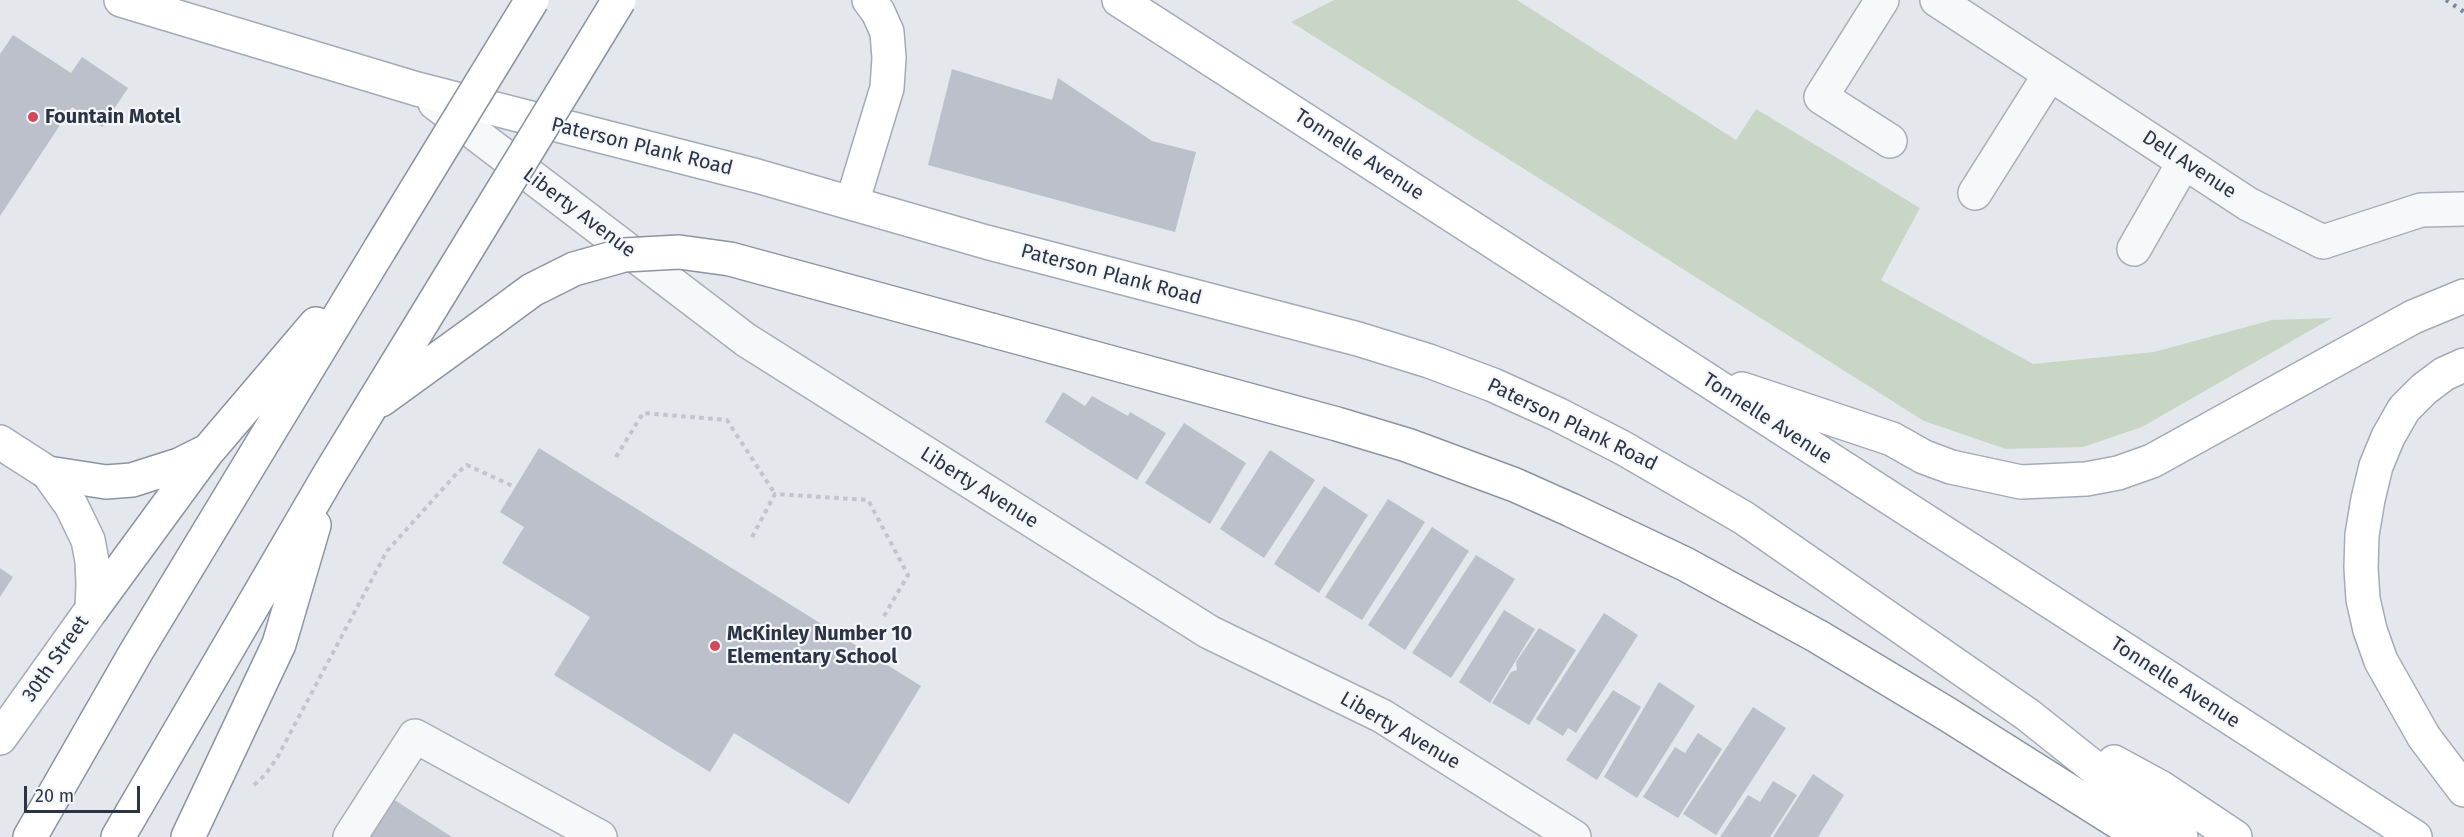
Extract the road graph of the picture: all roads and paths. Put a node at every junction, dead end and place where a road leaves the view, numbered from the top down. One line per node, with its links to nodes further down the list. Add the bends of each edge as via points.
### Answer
1 (121, 0): 8 (main road, Paterson Plank Road)
2 (532, 0): 16 (main road, bridge)
3 (619, 0): 21 (main road, bridge)
4 (869, 0): 14 (main road, via 887,32 888,68 886,88)
5 (1119, 0): 20 (main road, Tonnelle Avenue)
6 (1882, 0): 11 (street, via 1821,97)
7 (1937, 0): 9 (street, Dell Avenue)
8 (190, 9): 10 (main road, Paterson Plank Road)
9 (2050, 74): 12 (street, Dell Avenue); 13 (street)
10 (417, 89): 14 (main road, Paterson Plank Road); 41 (street, Liberty Avenue, via 746,340 1209,632 1382,716)
11 (1890, 141)
12 (2184, 162): 15 (street, Dell Avenue, via 2248,204 2323,242 2421,210); 17 (street)
13 (1975, 193)
14 (852, 203): 32 (main road, Paterson Plank Road, via 1358,339 1493,385 1623,448 1744,518)
15 (2464, 209)
16 (380, 249): 23 (main road, 30th Street); 36 (main road, via 136,652)
17 (2134, 249)
18 (2464, 296): 20 (main road, via 2413,317 2152,461 2085,479 2021,482 1951,467 1892,438)
19 (2464, 365): 35 (main road, via 2424,389 2404,409 2388,437 2368,499 2361,568 2363,599 2381,661 2424,737)
20 (1698, 374): 45 (main road, Tonnelle Avenue)
21 (370, 408): 26 (main road); 42 (main road, bridge, via 532,290 574,269 624,255 679,252 730,259 1337,424 1515,485 1685,564 1817,636)
22 (0, 442): 25 (main road)
23 (207, 452): 25 (main road, via 132,480 106,482); 30 (main road, 30th Street)
24 (616, 457): 28 (path, via 643,412 727,420)
25 (48, 473): 30 (main road, via 71,505 88,540)
26 (328, 475): 37 (main road); 38 (main road, via 279,644)
27 (515, 487): 34 (path, via 467,465 387,551 277,758)
28 (775, 494): 29 (path); 31 (path, via 868,500 908,575)
29 (752, 537)
30 (92, 609): 33 (main road, 30th Street)
31 (884, 616)
32 (2028, 715): 43 (main road, Paterson Plank Road); 44 (main road, Paterson Plank Road, via 2160,787)
33 (0, 738)
34 (252, 787)
35 (2464, 790)
36 (30, 837)
37 (118, 837)
38 (188, 837)
39 (350, 837): 40 (street, via 416,736)
40 (600, 837)
41 (1574, 837)
42 (2142, 837)
43 (2181, 837)
44 (2235, 837)
45 (2415, 837)

